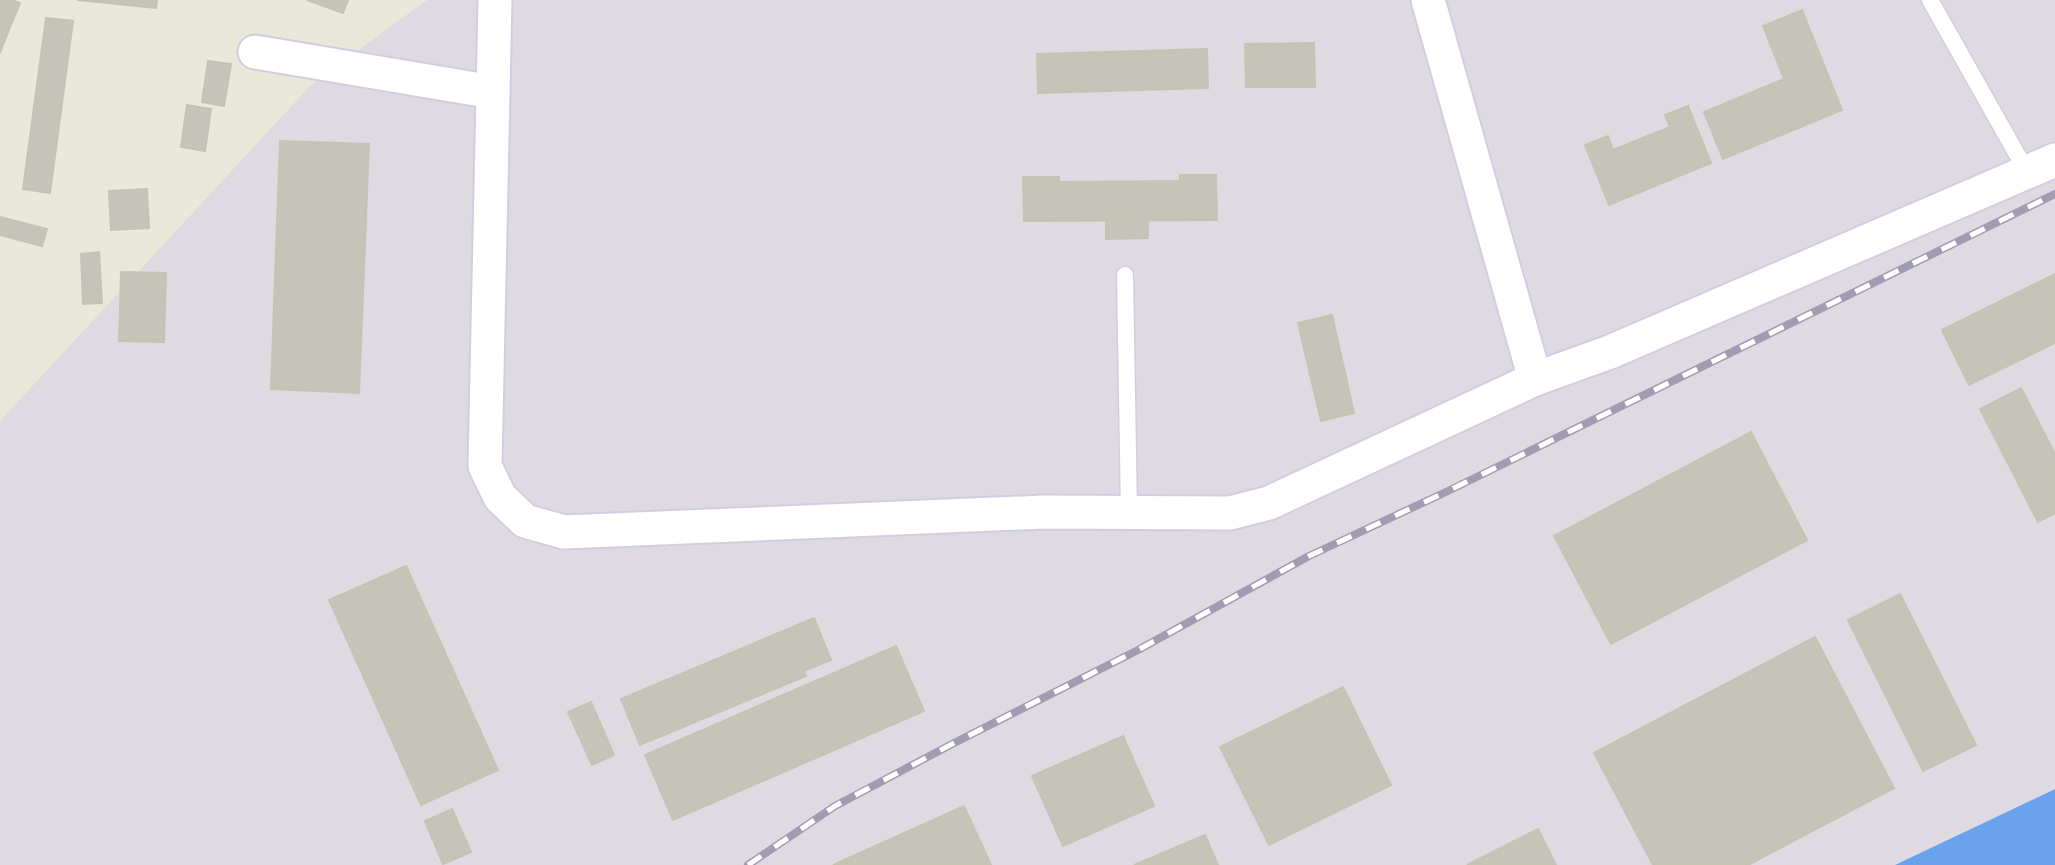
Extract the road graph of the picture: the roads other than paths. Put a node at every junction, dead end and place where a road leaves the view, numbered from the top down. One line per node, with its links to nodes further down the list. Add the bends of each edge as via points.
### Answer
1 (495, 0): 5 (street)
2 (1428, 0): 8 (street)
3 (1930, 0): 6 (lane)
4 (254, 52): 5 (street)
5 (493, 92): 9 (street, via 485,466 500,497 525,521 564,532)
6 (2041, 166): 8 (street, via 1610,352)
7 (1125, 275): 9 (lane)
8 (1535, 379): 9 (street, via 1269,503 1230,513)
9 (1129, 512)

